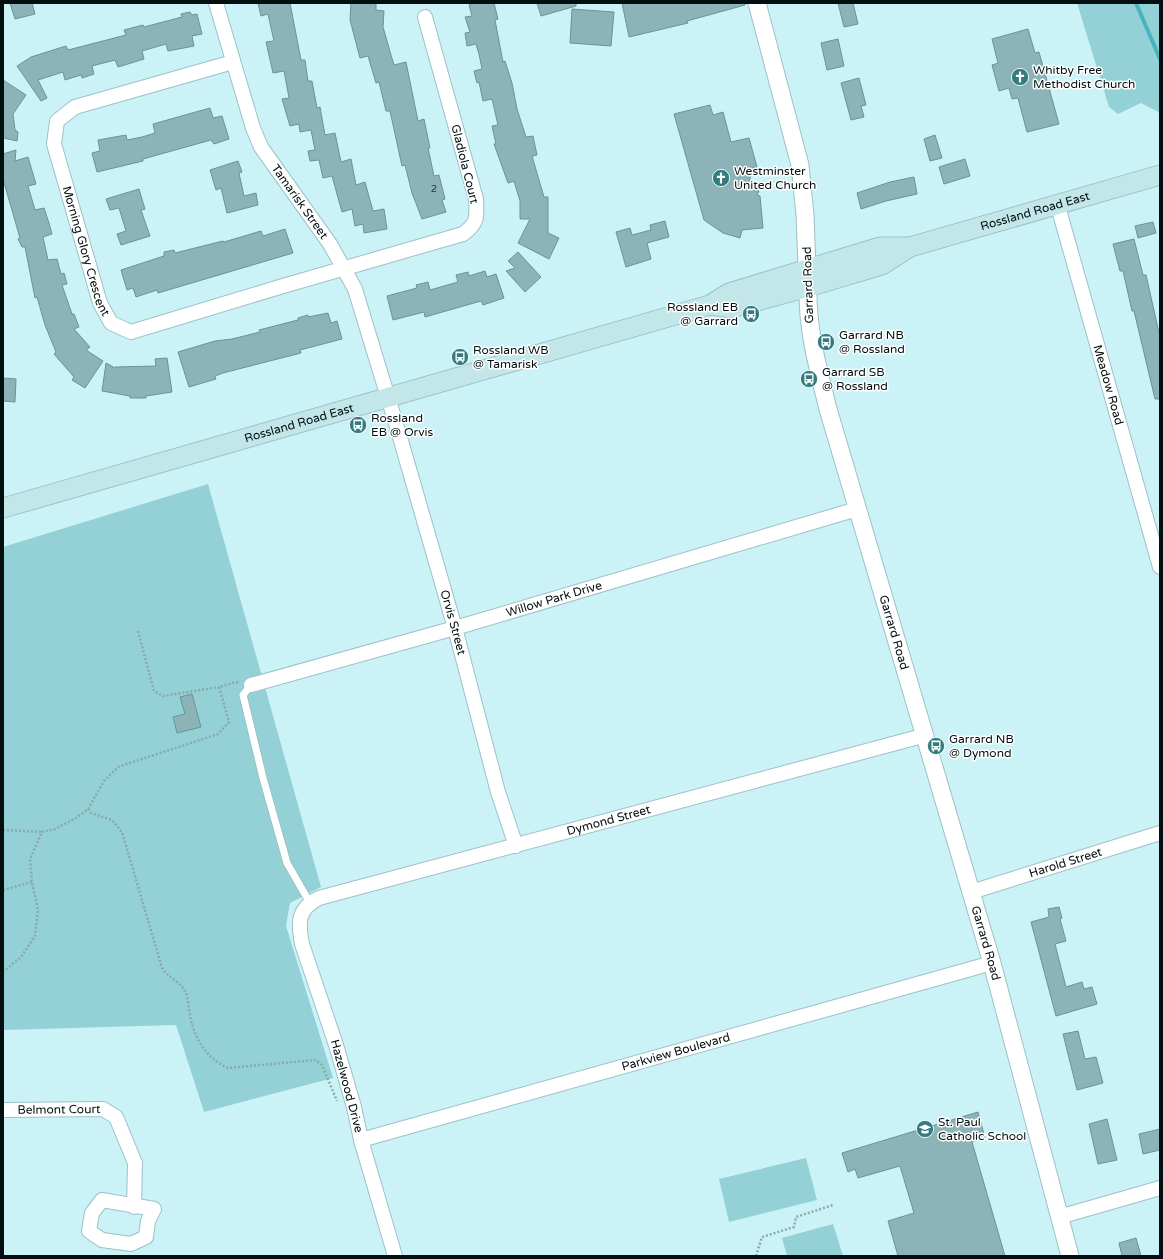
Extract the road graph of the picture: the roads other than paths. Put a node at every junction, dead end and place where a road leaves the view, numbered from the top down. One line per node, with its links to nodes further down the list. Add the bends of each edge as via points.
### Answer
1 (216, 3): 4 (street, Tamarisk Street)
2 (758, 3): 8 (street, Garrard Road, via 800,165)
3 (425, 17): 9 (street, Gladiola Court, via 476,199 477,215 473,227 462,234)
4 (233, 62): 9 (street, Tamarisk Street, via 261,147); 9 (street, Morning Glory Crescent, via 75,107 57,121 54,144 100,303 111,323 131,332)
5 (1160, 175): 6 (main road, Rossland Road East)
6 (1058, 203): 7 (main road, Rossland Road East); 15 (street, Meadow Road)
7 (910, 247): 8 (main road, Rossland Road East, via 880,246); 10 (main road, Rossland Road East, via 882,265)
8 (808, 268): 10 (street, Garrard Road); 11 (main road, Rossland Road East, via 729,293)
9 (346, 269): 12 (street, Tamarisk Street, via 355,289)
10 (808, 287): 11 (main road, Rossland Road East, via 732,308); 14 (street, Garrard Road, via 807,310 813,348)
11 (710, 304): 12 (main road, Rossland Road East)
12 (389, 398): 13 (main road, Rossland Road East); 16 (street, Orvis Street)
13 (3, 508)
14 (857, 509): 16 (street, Willow Park Drive); 18 (street, Garrard Road)
15 (1160, 567)
16 (455, 628): 17 (street, Willow Park Drive); 20 (street, Orvis Street, via 498,792)
17 (251, 685): 22 (lane, via 243,695 263,778 287,863)
18 (926, 735): 20 (street, Dymond Street); 21 (street, Garrard Road)
19 (1160, 833): 21 (street, Harold Street)
20 (516, 846): 22 (street, Dymond Street, via 319,898)
21 (971, 892): 23 (street, Garrard Road)
22 (310, 903): 25 (street, Hazelwood Drive, via 300,917 302,944 336,1045)
23 (992, 963): 25 (street, Parkview Boulevard); 28 (street, Garrard Road)
24 (3, 1110): 27 (street, Belmont Court, via 103,1109 116,1117 135,1163)
25 (361, 1140): 29 (street, Hazelwood Drive)
26 (1160, 1188): 28 (street)
27 (134, 1207): 27 (street, via 102,1200 92,1213 89,1231 102,1240 131,1244 146,1237 148,1221 154,1209)
28 (1059, 1217): 30 (street, Garrard Road)
29 (394, 1256)
30 (1070, 1256)

